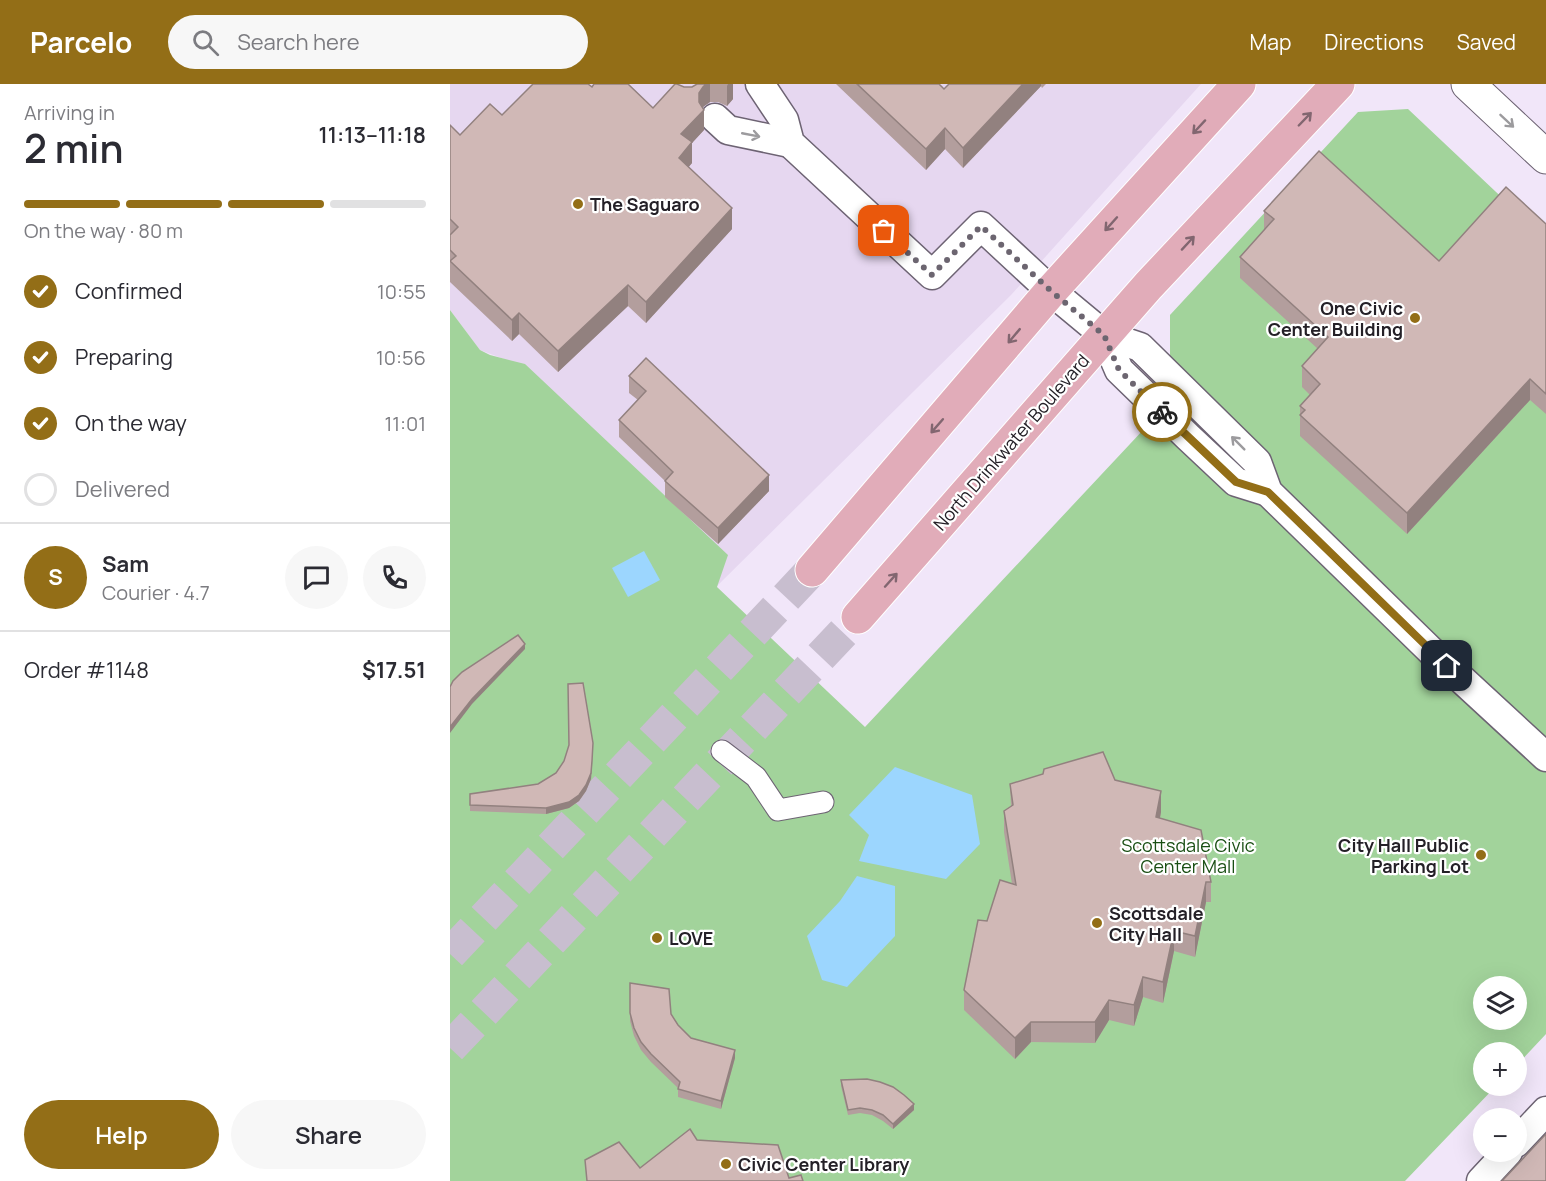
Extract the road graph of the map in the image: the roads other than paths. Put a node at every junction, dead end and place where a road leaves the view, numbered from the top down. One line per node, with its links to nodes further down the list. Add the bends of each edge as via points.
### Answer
1 (760, 84): 6 (street, via 784,120)
2 (1239, 84): 8 (main road, one-way to 8)
3 (1338, 84): 9 (main road, North Drinkwater Boulevard, one-way to 3)
4 (1468, 84): 7 (main road, one-way to 7)
5 (715, 118): 6 (street, one-way to 6, via 728,130)
6 (790, 143): 8 (street, via 932,275 981,226)
7 (1546, 157)
8 (1051, 291): 9 (street); 10 (main road, one-way to 10)
9 (1104, 335): 11 (main road, North Drinkwater Boulevard, one-way to 9); 13 (street, via 1119,370 1204,452 1236,482 1268,492)
10 (812, 570)
11 (858, 617)
12 (722, 751): 14 (street, via 756,777 778,810)
13 (1546, 757)
14 (823, 802)
15 (1546, 1111): 16 (street)
16 (1527, 1131)
17 (1499, 1162): 18 (street)
18 (1481, 1181)

